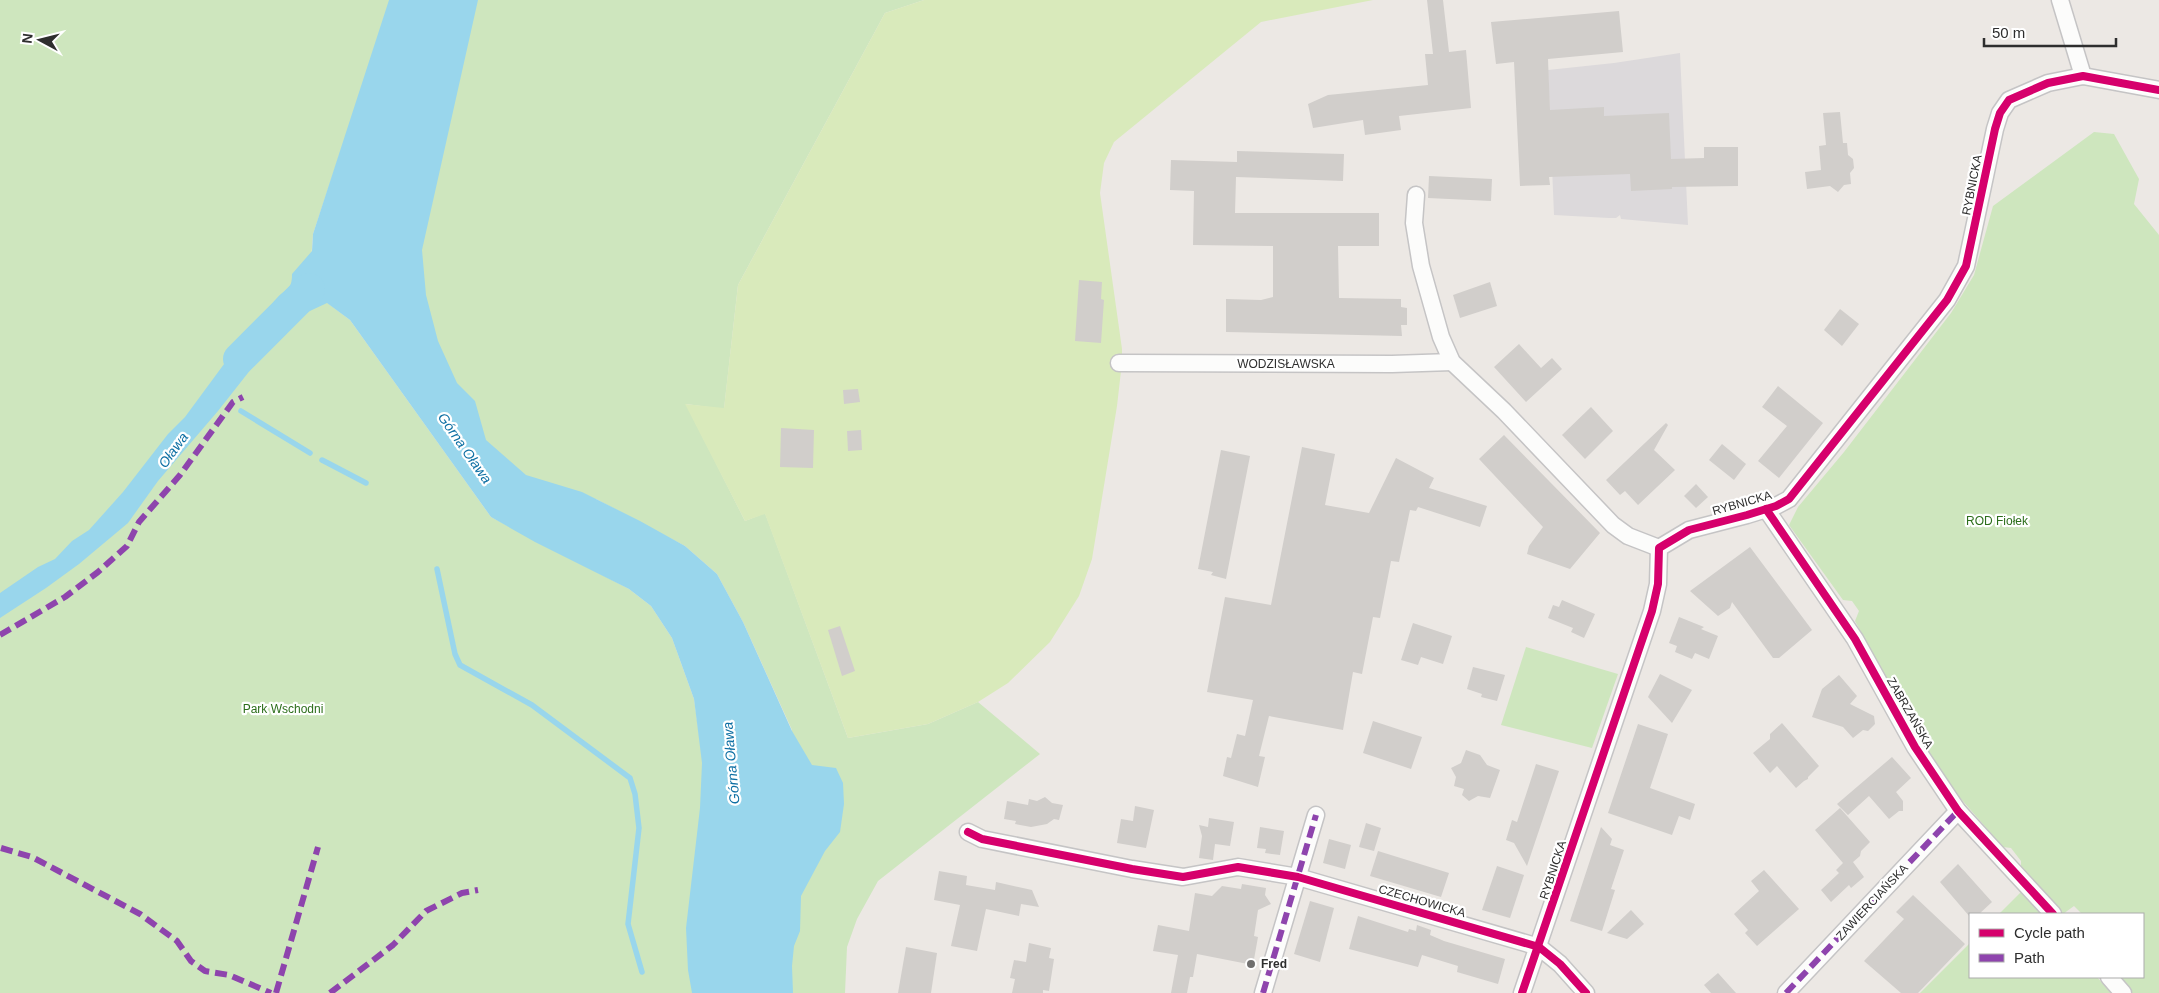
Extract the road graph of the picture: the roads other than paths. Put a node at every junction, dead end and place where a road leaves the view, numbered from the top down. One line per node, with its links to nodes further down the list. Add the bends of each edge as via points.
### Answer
1 (2060, 0): 2 (street)
2 (2083, 76): 3 (street); 7 (street, RYBNICKA, via 2048,83 2009,100 2004,106 1994,129 1968,259 1956,286 1809,476 1789,499)
3 (2159, 90)
4 (1416, 195): 5 (street, via 1414,223 1421,266 1441,337)
5 (1452, 362): 6 (street, WODZISŁAWSKA); 8 (street, via 1504,411 1613,525 1628,536)
6 (1119, 363)
7 (1766, 509): 8 (street, RYBNICKA, via 1689,530); 9 (street, ZABRZAŃSKA, via 1855,639 1915,747)
8 (1659, 548): 14 (street, RYBNICKA, via 1658,584 1652,611)
9 (1958, 811): 13 (street, ZABRZAŃSKA); 19 (street, ZAWIERCIAŃSKA)
10 (1316, 815): 12 (street)
11 (968, 832): 12 (street, CZECHOWICKA, via 982,839 1183,877 1238,867)
12 (1298, 878): 14 (street, CZECHOWICKA); 16 (street)
13 (2052, 913)
14 (1539, 948): 17 (street, RYBNICKA); 18 (street, via 1560,964)
15 (2110, 978): 20 (street)
16 (1263, 993)
17 (1522, 993)
18 (1586, 993)
19 (1786, 993)
20 (2123, 993)

